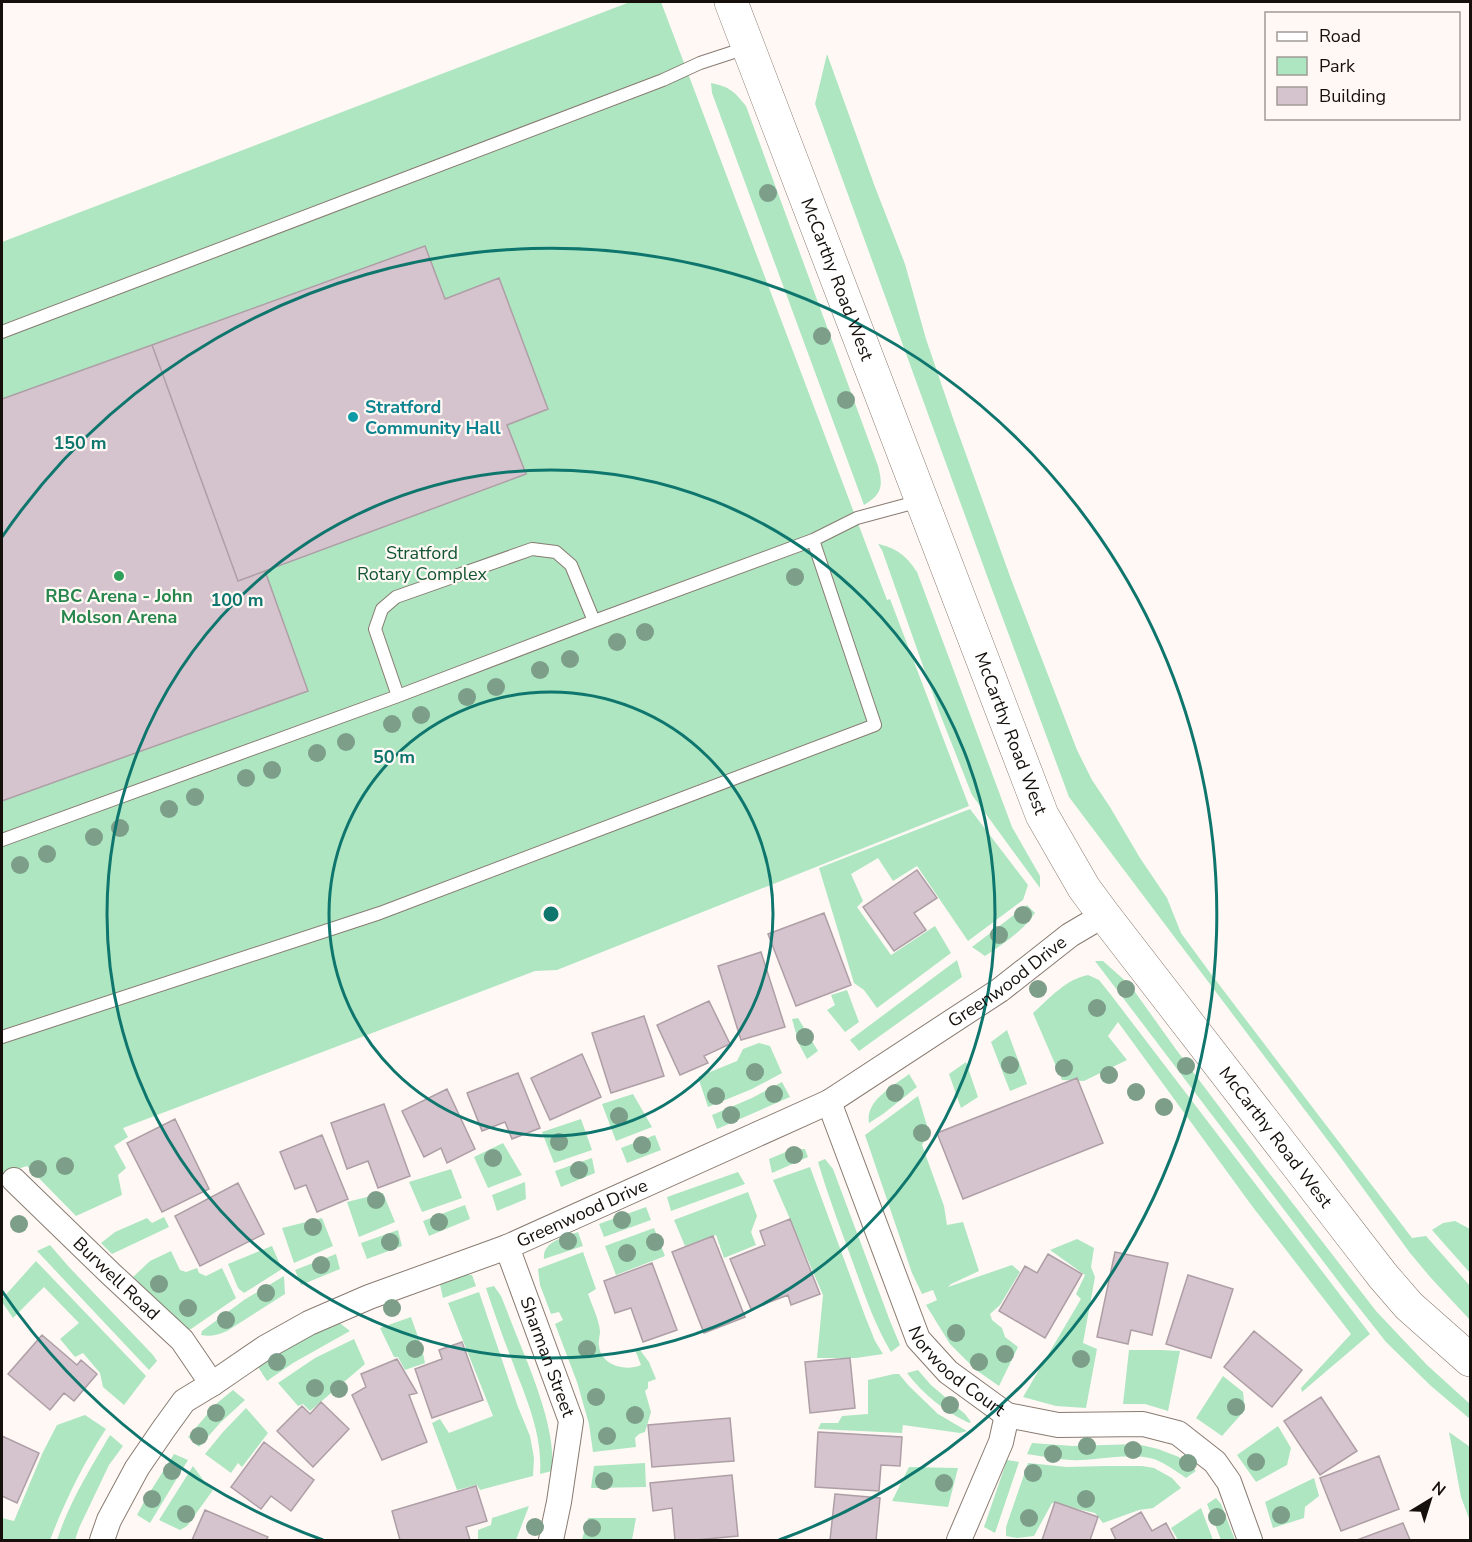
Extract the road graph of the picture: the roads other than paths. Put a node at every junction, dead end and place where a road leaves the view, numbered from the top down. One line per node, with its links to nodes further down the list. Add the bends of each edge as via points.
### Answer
1 (731, 2): 2 (street, McCarthy Road West)
2 (748, 48): 3 (lane, via 700,63); 4 (street, McCarthy Road West)
3 (2, 332)
4 (921, 501): 5 (lane, via 857,518); 9 (street, McCarthy Road West, via 1042,815)
5 (813, 540): 6 (lane); 10 (lane, via 875,725 380,913)
6 (594, 621): 7 (lane); 7 (lane, via 571,565 556,552 532,549 396,597 382,609 375,629)
7 (399, 696): 8 (lane)
8 (2, 840)
9 (1104, 915): 11 (street, Greenwood Drive, via 1070,935 1000,990); 14 (street, McCarthy Road West, via 1383,1276 1409,1306)
10 (2, 1037)
11 (830, 1102): 13 (street, Greenwood Drive); 16 (street, Norwood Court, via 918,1339 948,1372)
12 (15, 1180): 15 (street, Burwell Road, via 182,1340)
13 (507, 1247): 15 (street, Greenwood Drive, via 309,1323); 18 (street, Sharman Street, via 571,1421)
14 (1470, 1360)
15 (212, 1384): 17 (street, Greenwood Drive, via 184,1401 163,1430 137,1468)
16 (1007, 1415): 19 (street, via 1001,1442); 20 (street, Norwood Court, via 1058,1425 1143,1424 1178,1433 1215,1462 1229,1482)
17 (102, 1540)
18 (550, 1540)
19 (959, 1540)
20 (1250, 1540)

